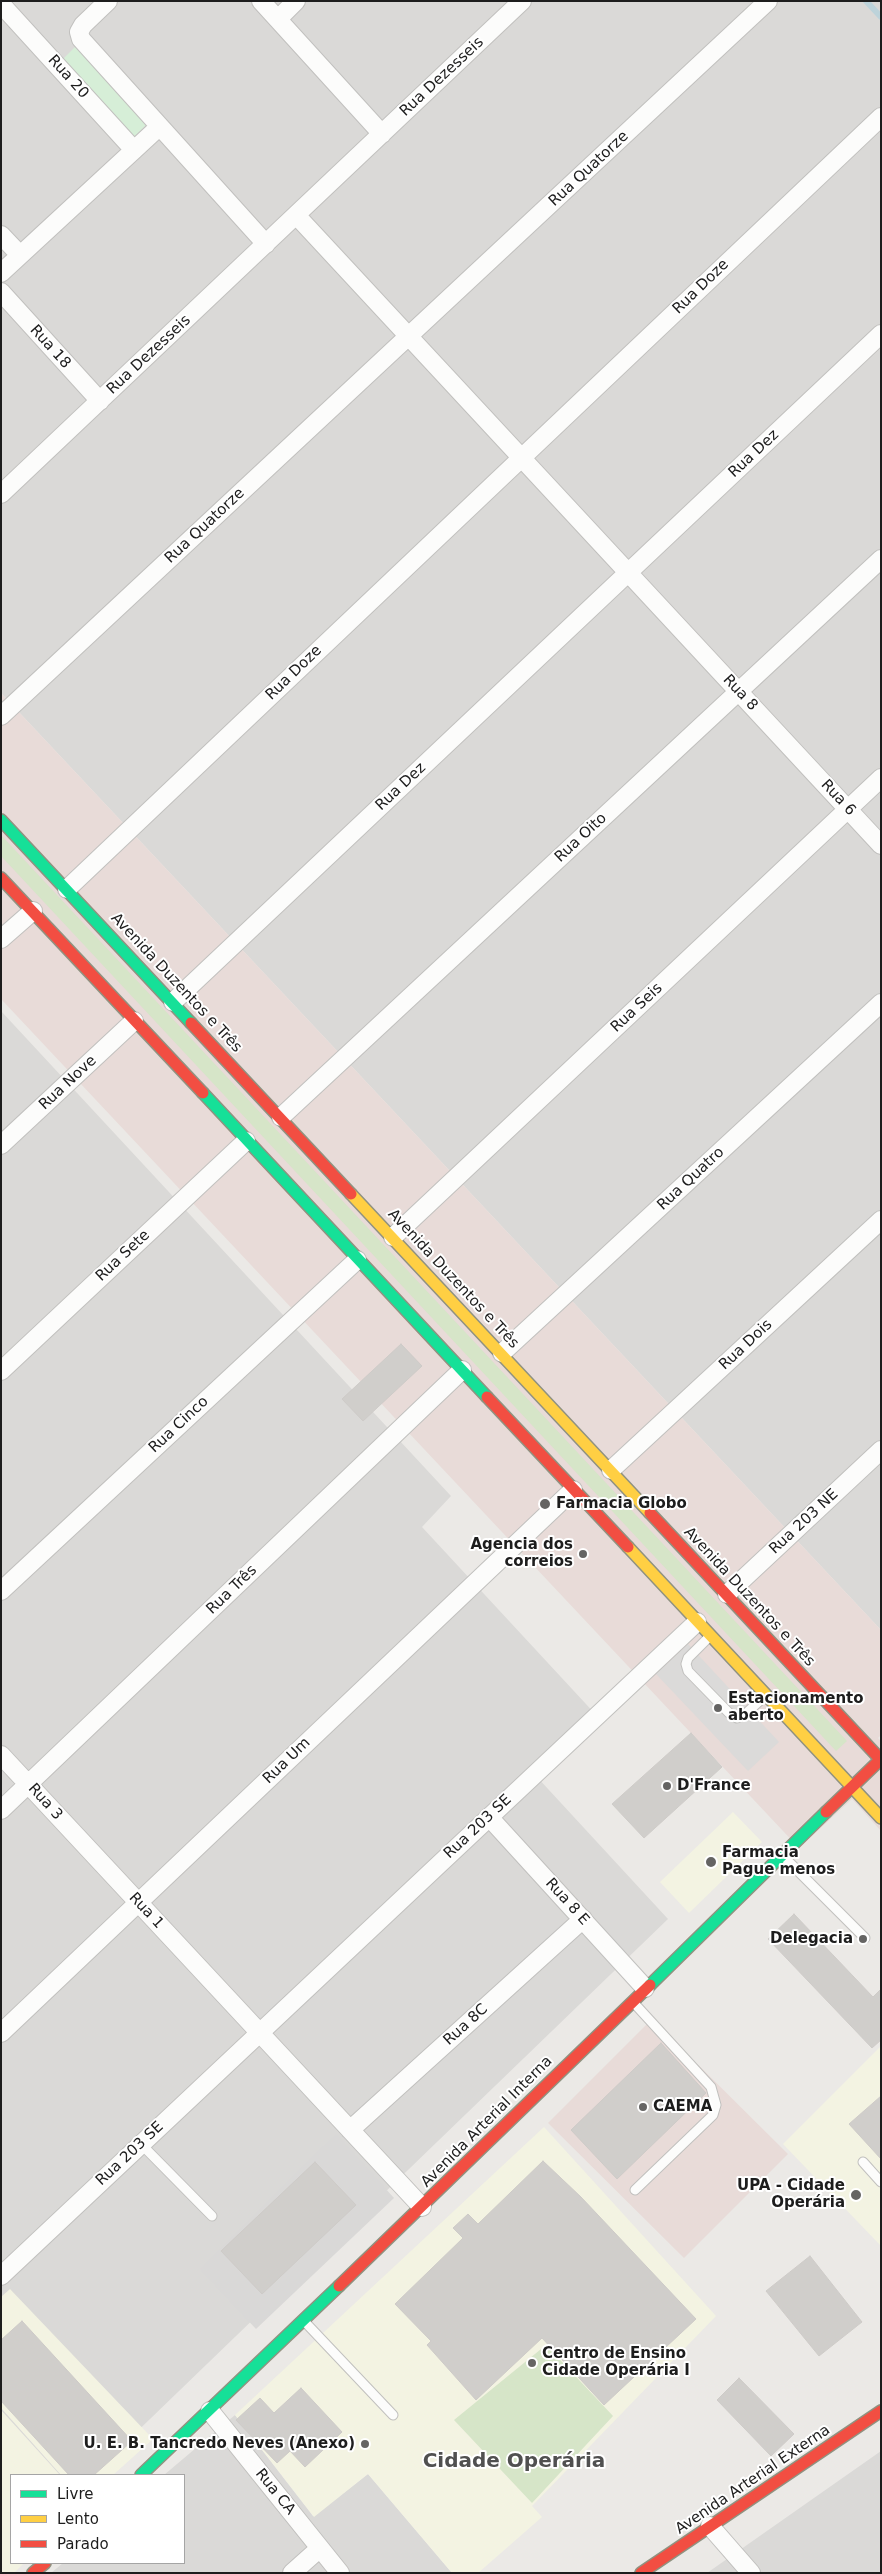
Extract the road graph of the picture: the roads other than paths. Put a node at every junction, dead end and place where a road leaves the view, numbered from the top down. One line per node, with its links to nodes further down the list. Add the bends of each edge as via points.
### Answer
1 (108, 1): 9 (street, via 83,25 79,32 81,39)
2 (261, 1): 7 (street)
3 (296, 1): 7 (street)
4 (522, 1): 10 (street, Rua Dezesseis)
5 (768, 1): 19 (street, Rua Quatorze)
6 (1, 4): 11 (street, Rua 20)
7 (278, 19): 10 (street)
8 (881, 117): 21 (street, Rua Doze)
9 (159, 127): 11 (street); 14 (street)
10 (382, 134): 12 (street, Rua Dezesseis)
11 (134, 150): 15 (street)
12 (296, 215): 14 (street, Rua Dezesseis); 19 (street)
13 (1, 235): 15 (street)
14 (266, 244): 20 (street, Rua Dezesseis)
15 (20, 255): 16 (street)
16 (1, 273)
17 (1, 292): 20 (street, Rua 18)
18 (881, 334): 24 (street, Rua Dez)
19 (409, 336): 21 (street); 26 (street, Rua Quatorze)
20 (100, 401): 22 (street, Rua Dezesseis)
21 (522, 457): 24 (street); 33 (street, Rua Doze)
22 (1, 494)
23 (881, 560): 25 (street, Rua Oito)
24 (628, 573): 25 (street, Rua 8); 36 (street, Rua Dez)
25 (739, 692): 27 (street, Rua 8); 39 (street, Rua Oito)
26 (1, 716)
27 (794, 752): 29 (street, Rua 6)
28 (881, 778): 29 (street, Rua Seis)
29 (848, 809): 31 (street, Rua 6); 43 (street, Rua Seis)
30 (1, 820): 33 (main road, Avenida Duzentos e Três)
31 (881, 845)
32 (1, 878): 34 (main road)
33 (67, 889): 36 (main road, Avenida Duzentos e Três)
34 (33, 911): 35 (street); 38 (main road)
35 (1, 940)
36 (173, 1002): 39 (main road, Avenida Duzentos e Três)
37 (881, 1003): 45 (street, Rua Quatro)
38 (134, 1021): 40 (main road); 41 (street, Rua Nove)
39 (280, 1117): 43 (main road, Avenida Duzentos e Três)
40 (246, 1141): 44 (main road); 47 (street, Rua Sete)
41 (1, 1145)
42 (881, 1220): 49 (street, Rua Dois)
43 (393, 1237): 45 (main road, Avenida Duzentos e Três)
44 (357, 1260): 46 (main road); 51 (street, Rua Cinco)
45 (502, 1353): 49 (main road, Avenida Duzentos e Três)
46 (462, 1370): 50 (main road); 58 (street, Rua Três)
47 (1, 1371)
48 (881, 1450): 52 (street, Rua 203 NE)
49 (611, 1470): 52 (main road, Avenida Duzentos e Três)
50 (573, 1490): 53 (main road); 65 (street, Rua Um)
51 (1, 1591)
52 (727, 1594): 57 (main road, Avenida Duzentos e Três)
53 (697, 1622): 54 (main road); 61 (street, Rua 203 SE)
54 (710, 1636): 55 (main road); 55 (lane, via 688,1658 688,1672 737,1718)
55 (766, 1696): 59 (main road)
56 (1, 1755): 58 (street, Rua 3)
57 (881, 1760): 59 (main road, Avenida Arterial Interna)
58 (28, 1783): 60 (street, Rua Três); 63 (street, Rua 3)
59 (852, 1787): 62 (main road); 64 (main road, Avenida Arterial Interna)
60 (1, 1810)
61 (489, 1817): 66 (street, Rua 8 E); 71 (street, Rua 203 SE)
62 (881, 1818)
63 (89, 1849): 65 (street, Rua 1)
64 (782, 1854): 67 (lane); 68 (main road, Avenida Arterial Interna)
65 (138, 1903): 70 (street, Rua Um); 71 (street, Rua 1)
66 (582, 1919): 68 (street, Rua 8 E); 72 (street, Rua 8C)
67 (865, 1938)
68 (645, 1988): 69 (main road, Avenida Arterial Interna)
69 (632, 2000): 76 (lane, via 711,2086 716,2105 712,2115); 77 (main road, Avenida Arterial Interna)
70 (1, 2033)
71 (260, 2033): 72 (street); 73 (street, Rua 203 SE)
72 (350, 2130): 77 (street)
73 (142, 2144): 78 (lane); 79 (street, Rua 203 SE)
74 (863, 2162): 75 (lane)
75 (881, 2182)
76 (635, 2190)
77 (422, 2207): 80 (main road, Avenida Arterial Interna)
78 (212, 2216)
79 (1, 2276)
80 (303, 2321): 81 (main road, Avenida Arterial Interna); 83 (lane)
81 (210, 2411): 84 (main road, Avenida Arterial Interna); 86 (street, Rua CA)
82 (881, 2411): 85 (main road, Avenida Arterial Externa)
83 (393, 2415)
84 (142, 2474)
85 (710, 2526): 91 (main road, Avenida Arterial Externa); 92 (street)
86 (320, 2548): 89 (street); 90 (street, Rua CA)
87 (44, 2564): 88 (main road)
88 (33, 2573)
89 (292, 2573)
90 (340, 2573)
91 (641, 2573)
92 (751, 2573)

